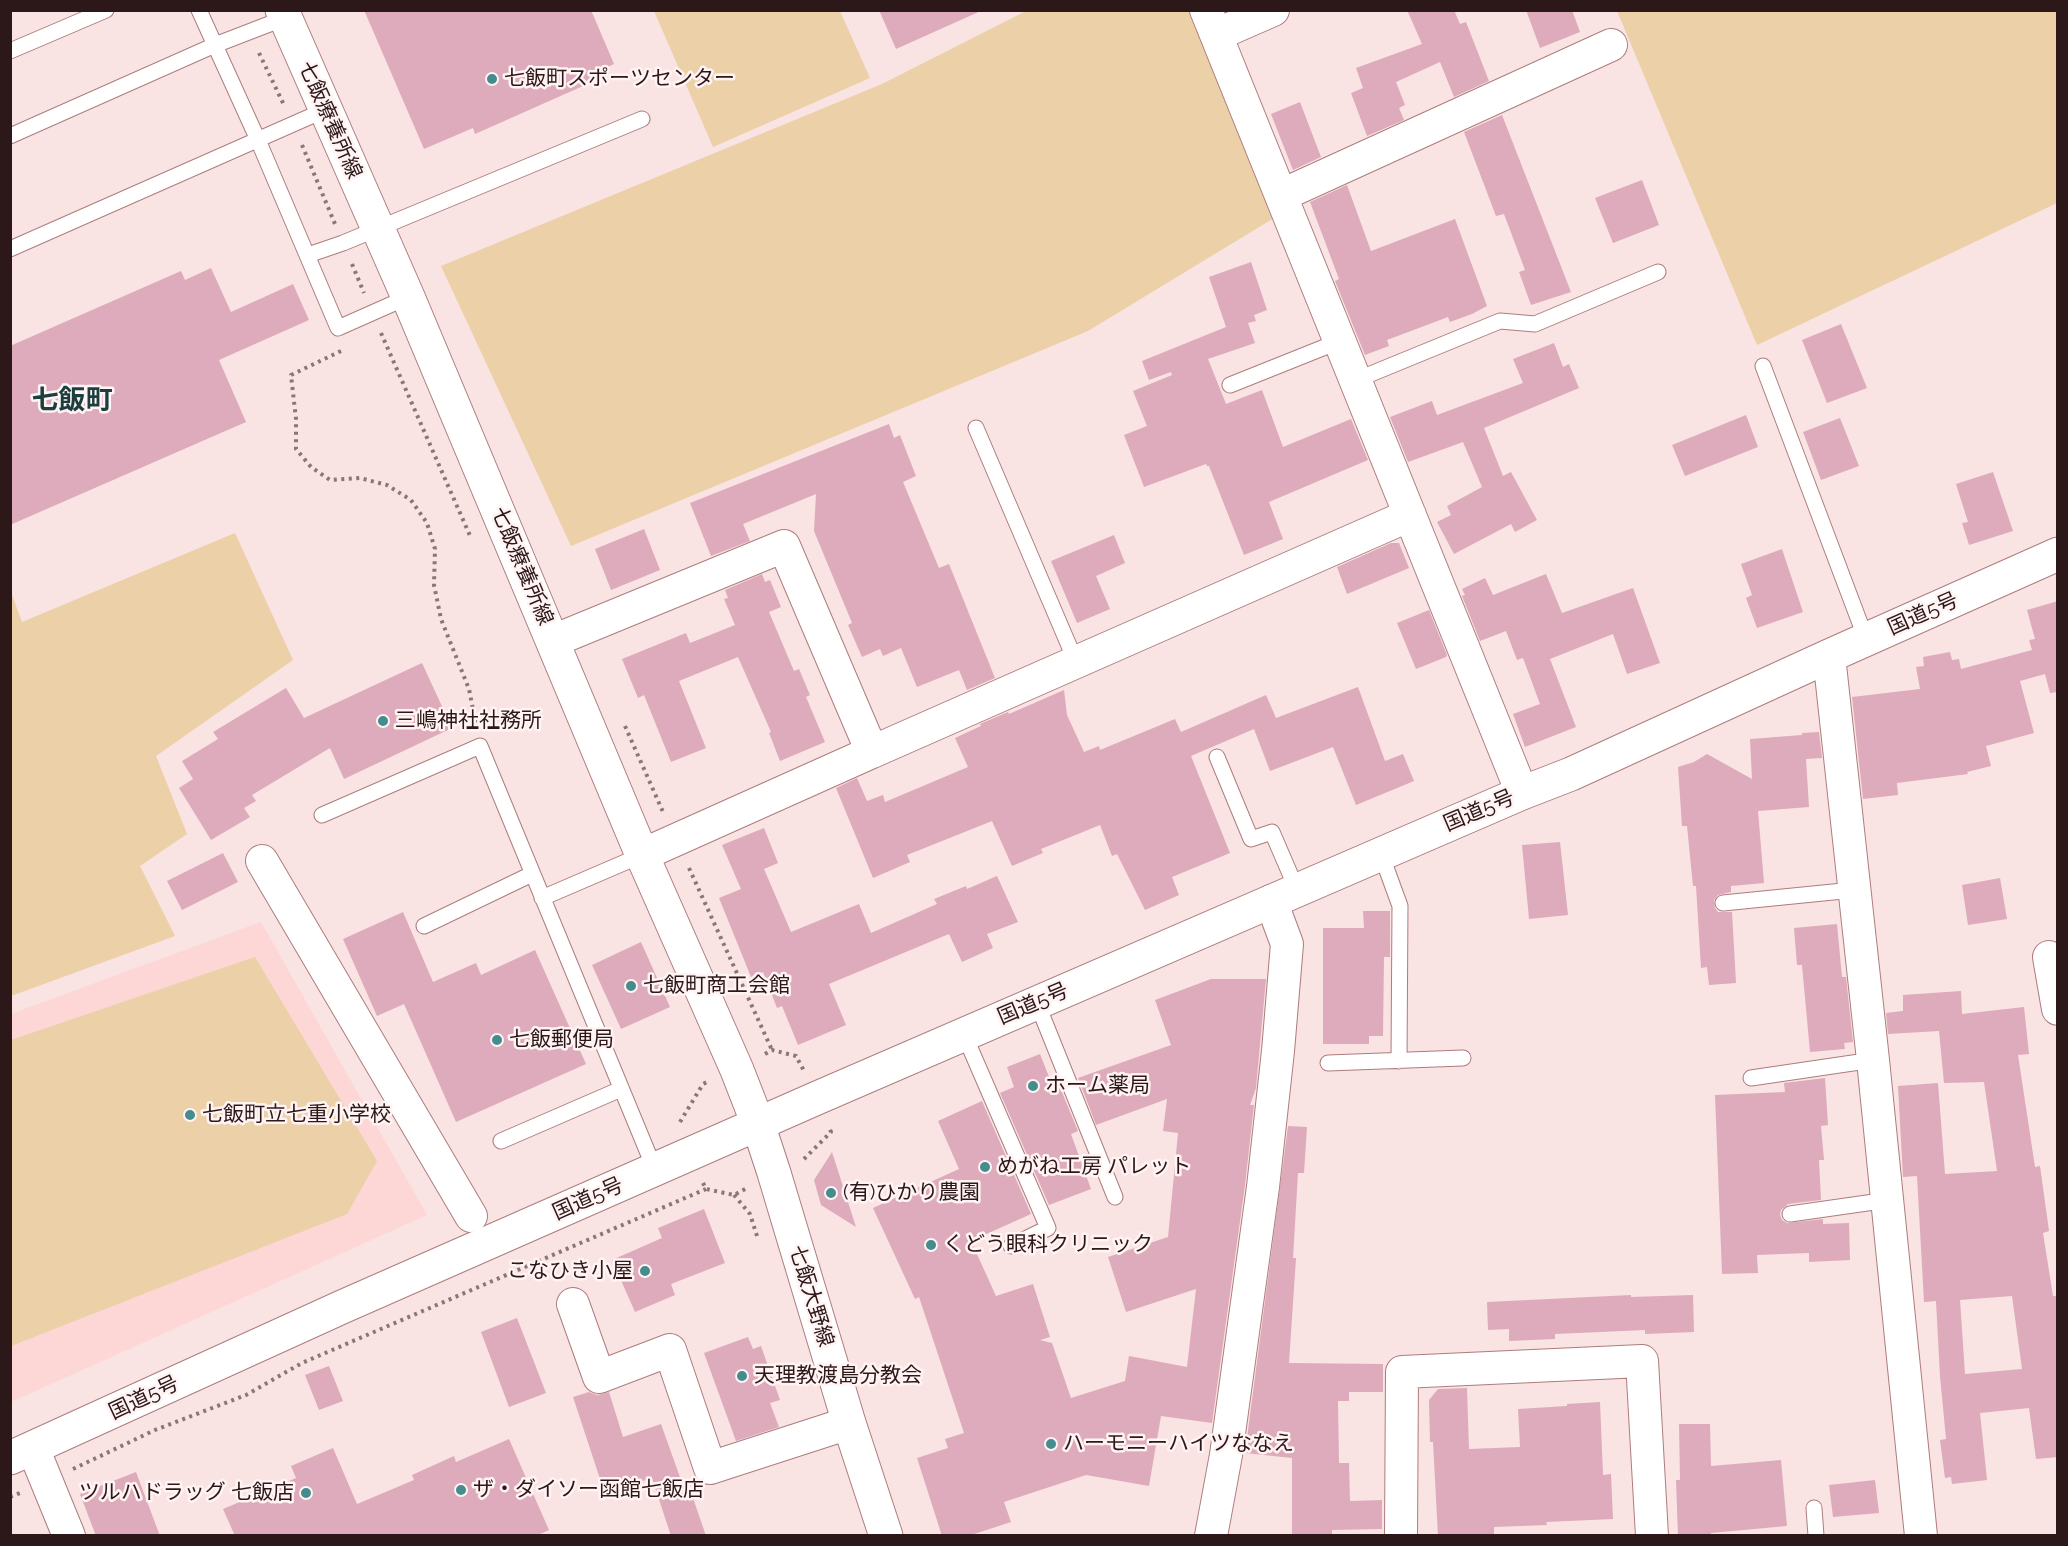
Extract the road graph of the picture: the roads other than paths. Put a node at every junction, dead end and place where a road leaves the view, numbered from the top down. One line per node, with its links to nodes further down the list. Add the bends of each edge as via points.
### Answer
1 (106, 10): 8 (lane)
2 (199, 10): 6 (lane)
3 (1273, 10): 5 (street)
4 (283, 14): 6 (lane); 9 (main road, 七飯療養所線)
5 (1211, 23): 13 (street)
6 (215, 45): 11 (lane); 12 (lane)
7 (1611, 45): 13 (street)
8 (10, 51)
9 (326, 110): 12 (lane); 14 (main road, 七飯療養所線)
10 (642, 119): 14 (lane)
11 (10, 136)
12 (258, 140): 15 (lane); 16 (lane)
13 (1282, 195): 19 (street)
14 (378, 228): 16 (lane); 18 (main road, 七飯療養所線)
15 (10, 249)
16 (308, 255): 18 (lane, via 338,328)
17 (1658, 272): 21 (lane, via 1535,324 1500,321)
18 (408, 297): 27 (main road, 七飯療養所線)
19 (1340, 341): 21 (street); 22 (lane)
20 (1764, 366): 26 (lane)
21 (1356, 380): 24 (street)
22 (1230, 385)
23 (976, 428): 29 (lane)
24 (1410, 515): 29 (street); 32 (street)
25 (2058, 554): 26 (main road, 国道5号)
26 (1866, 639): 28 (main road, 国道5号)
27 (553, 641): 30 (street, via 784,546); 35 (main road, 七飯療養所線)
28 (1829, 656): 32 (main road, 国道5号); 38 (street)
29 (1076, 662): 30 (street)
30 (872, 752): 35 (street)
31 (1217, 757): 39 (lane, via 1251,839 1272,832)
32 (1522, 793): 34 (main road, 国道5号)
33 (322, 815): 37 (lane, via 480,746)
34 (1381, 854): 39 (main road, 国道5号); 49 (lane, via 1400,906)
35 (642, 855): 40 (lane); 53 (main road, 七飯療養所線)
36 (261, 861): 59 (street)
37 (532, 874): 40 (lane); 42 (lane)
38 (1853, 890): 41 (lane); 48 (street)
39 (1284, 896): 44 (main road, 国道5号); 67 (street, via 1287,944 1278,1050 1226,1455)
40 (542, 898): 52 (lane)
41 (1723, 903)
42 (424, 926)
43 (2049, 957): 45 (street)
44 (1037, 1003): 46 (main road, 国道5号); 56 (lane)
45 (2058, 1009)
46 (964, 1034): 53 (main road, 国道5号); 60 (lane, via 1048,1228)
47 (1463, 1058): 49 (lane)
48 (1873, 1060): 51 (lane); 57 (street)
49 (1399, 1061): 50 (lane)
50 (1328, 1063)
51 (1751, 1078)
52 (621, 1089): 54 (lane); 55 (lane)
53 (758, 1124): 55 (main road, 国道5号); 62 (main road, 七飯大野線)
54 (501, 1141)
55 (655, 1170): 63 (main road, 国道5号)
56 (1115, 1197)
57 (1888, 1200): 58 (lane); 71 (street)
58 (1790, 1214)
59 (471, 1216)
60 (1011, 1246)
61 (573, 1304): 62 (street, via 599,1377 670,1350 710,1467)
62 (849, 1423): 66 (main road, 七飯大野線)
63 (22, 1453): 65 (street, via 46,1481)
64 (1814, 1508): 70 (lane)
65 (69, 1536)
66 (886, 1536)
67 (1211, 1536)
68 (1401, 1536): 69 (street, via 1402,1372 1642,1361)
69 (1652, 1536)
70 (1816, 1536)
71 (1921, 1536)

